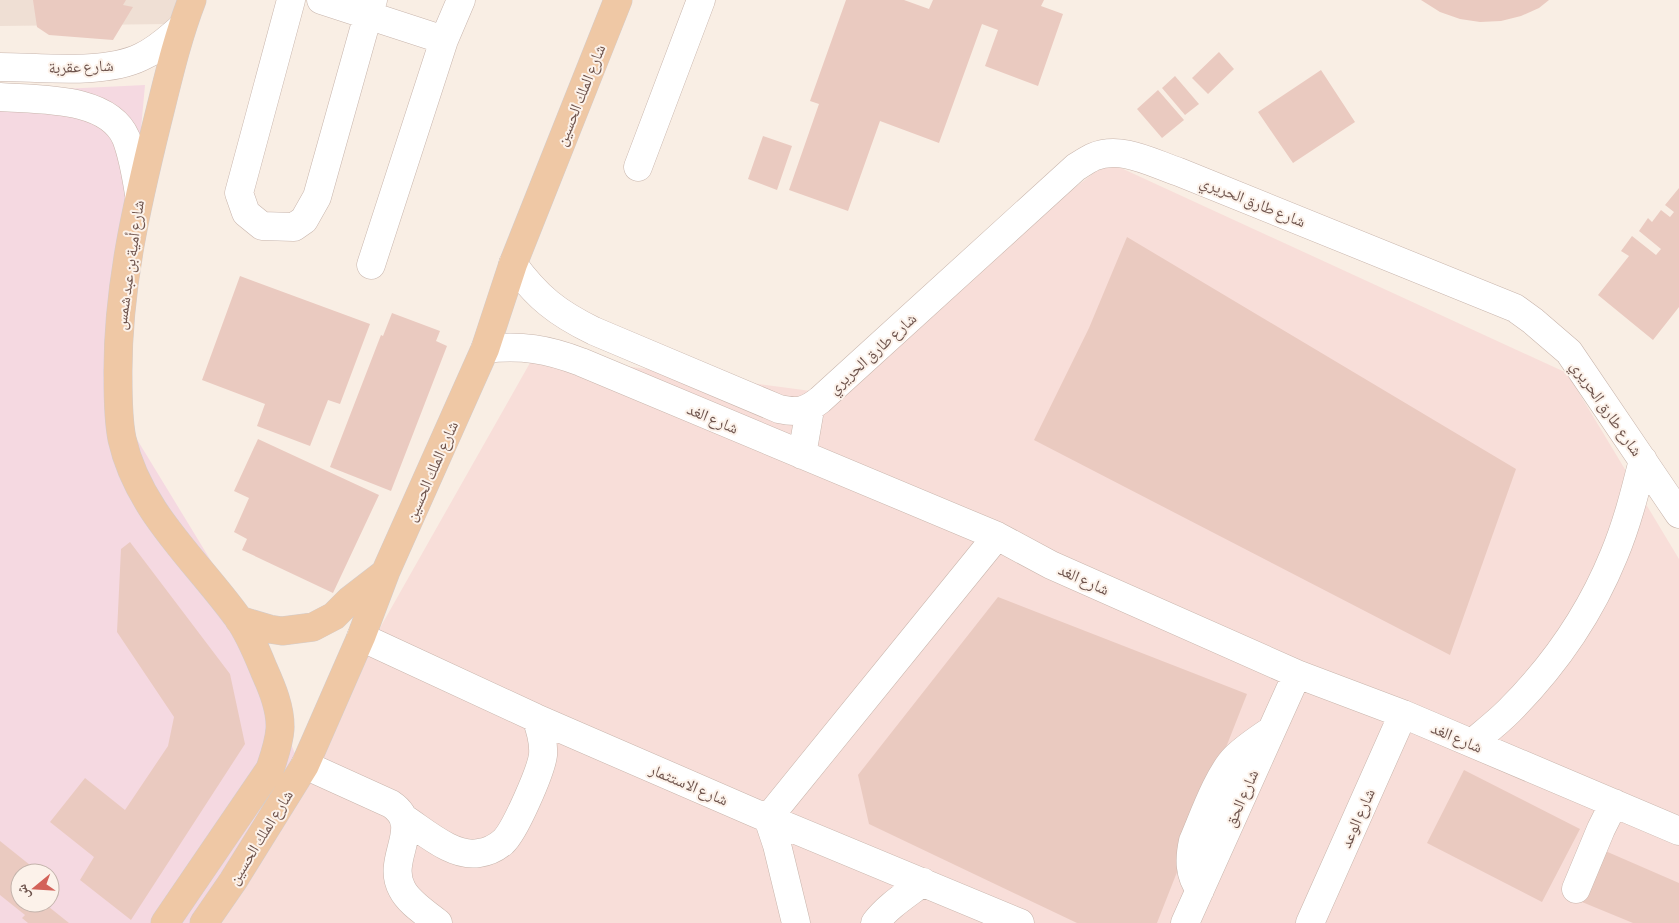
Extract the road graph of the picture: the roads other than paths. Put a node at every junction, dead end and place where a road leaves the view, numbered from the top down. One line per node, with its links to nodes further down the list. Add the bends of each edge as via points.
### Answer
1 (192, 0): 8 (main road, شارع أمية بن عبد شمس)
2 (291, 0): 7 (street, via 240,193 246,213 262,226 294,227 304,220 317,197)
3 (321, 0): 7 (street)
4 (461, 0): 9 (street)
5 (618, 0): 14 (main road, شارع الملك الحسين)
6 (701, 0): 12 (street)
7 (371, 8): 9 (street)
8 (181, 28): 10 (street, شارع عقربة, via 157,49 125,64 86,68); 13 (main road, شارع أمية بن عبد شمس)
9 (444, 40): 15 (street)
10 (0, 67)
11 (0, 97): 13 (street, شارع عقربة, via 63,102 103,113 125,136 134,162)
12 (638, 167)
13 (139, 194): 23 (main road, شارع أمية بن عبد شمس, via 122,291 118,345 122,437 132,471 145,497 164,526)
14 (513, 264): 16 (main road, شارع الملك الحسين); 17 (street, via 548,304 594,331 779,408 794,412)
15 (371, 265)
16 (485, 349): 18 (street, شارع الغد, via 510,346 558,353); 22 (main road, شارع الملك الحسين)
17 (810, 408): 18 (street); 19 (street, شارع طارق الحريري, via 1076,167 1093,157 1112,153 1125,154 1179,172 1515,308 1569,352)
18 (802, 455): 21 (street, شارع الغد)
19 (1643, 460): 20 (street, شارع طارق الحريري); 28 (street, via 1615,554 1570,639 1541,677)
20 (1679, 514)
21 (997, 536): 25 (street, شارع الغد, via 1051,565); 31 (street)
22 (386, 571): 23 (main road, via 334,616 313,626 282,631); 24 (main road, شارع الملك الحسين)
23 (239, 620): 36 (main road, شارع الملك الحسين, via 270,682 278,709 280,730 276,751 270,769)
24 (361, 637): 27 (street, شارع الاستثمار); 29 (main road, شارع الملك الحسين)
25 (1296, 674): 26 (street, شارع الغد); 42 (street, شارع الحق)
26 (1403, 714): 28 (street, شارع الغد); 43 (street, شارع الوعد)
27 (536, 718): 31 (street, شارع الاستثمار); 32 (street, via 542,737 543,757 504,841 492,850 464,853 450,848)
28 (1472, 744): 30 (street, شارع الغد)
29 (305, 764): 32 (street, via 391,804); 37 (main road, شارع الملك الحسين)
30 (1614, 803): 33 (street, شارع الغد); 35 (street)
31 (768, 818): 34 (street, شارع الاستثمار); 39 (street)
32 (405, 819): 38 (street, via 397,878 408,898)
33 (1679, 830)
34 (923, 882): 40 (street); 41 (street, شارع الاستثمار)
35 (1576, 890)
36 (165, 923)
37 (204, 923)
38 (438, 923)
39 (796, 923)
40 (875, 923)
41 (1020, 923)
42 (1185, 923)
43 (1310, 923)

